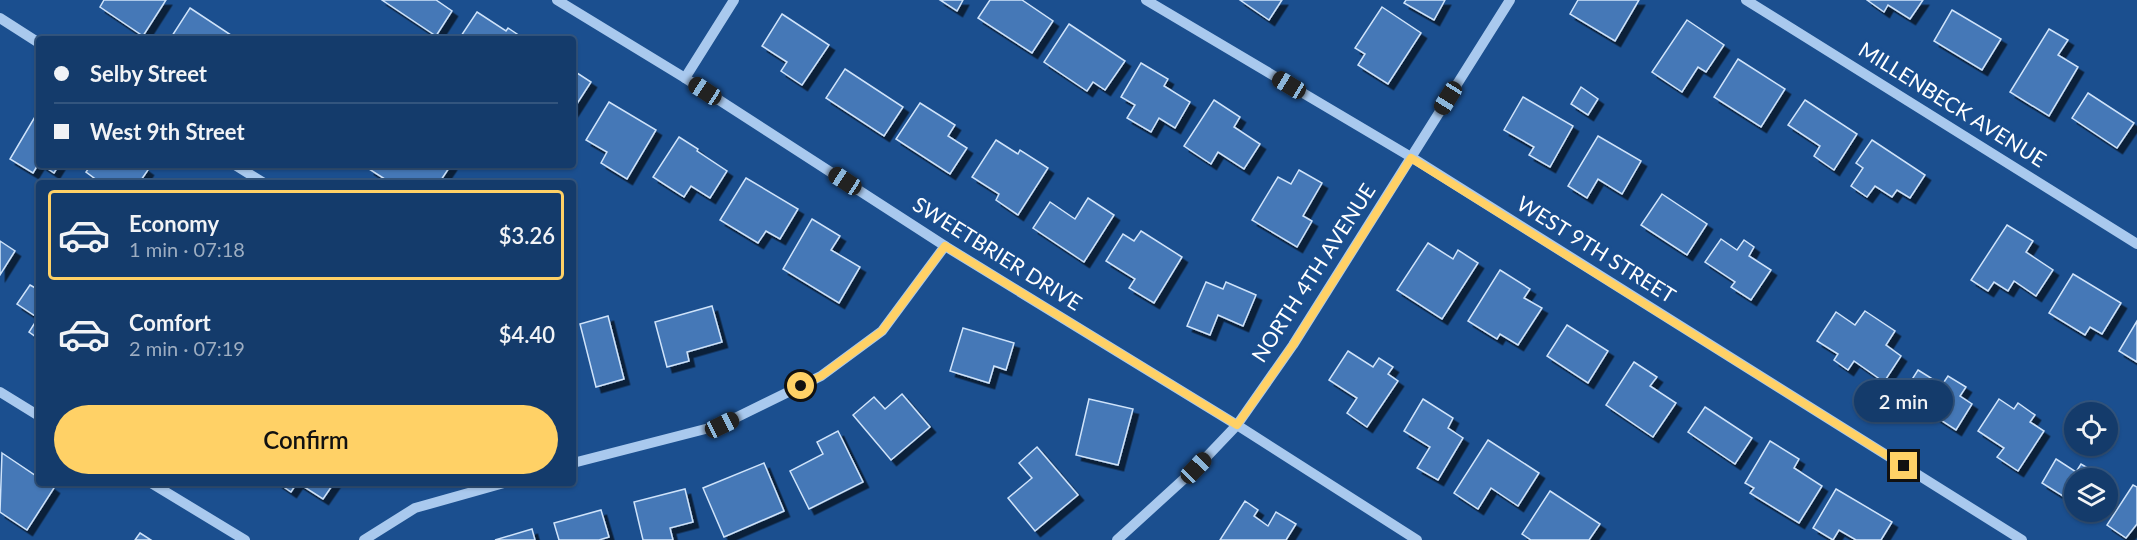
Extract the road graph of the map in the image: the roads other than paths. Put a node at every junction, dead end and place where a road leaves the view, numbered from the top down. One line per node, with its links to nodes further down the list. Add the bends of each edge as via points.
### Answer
1 (557, 0): 8 (street, SWEETBRIER DRIVE)
2 (734, 0): 8 (street)
3 (1146, 0): 9 (street, WEST 9TH STREET)
4 (1510, 0): 9 (street, NORTH 4TH AVENUE)
5 (1746, 0): 12 (street, MILLENBECK AVENUE)
6 (0, 18): 7 (street)
7 (36, 41)
8 (685, 78): 13 (street, SWEETBRIER DRIVE)
9 (1411, 158): 16 (street, NORTH 4TH AVENUE, via 1293,345); 24 (street, WEST 9TH STREET)
10 (241, 168): 11 (street)
11 (259, 180)
12 (2137, 244)
13 (945, 246): 16 (street, SWEETBRIER DRIVE); 17 (street, via 882,331 821,376 722,425)
14 (0, 392): 15 (street)
15 (36, 414)
16 (1237, 425): 22 (street, NORTH 4TH AVENUE); 23 (street, SWEETBRIER DRIVE)
17 (576, 462)
18 (156, 486): 20 (street)
19 (493, 486): 21 (street, via 415,508)
20 (245, 540)
21 (364, 540)
22 (1117, 540)
23 (1417, 540)
24 (2022, 540)

